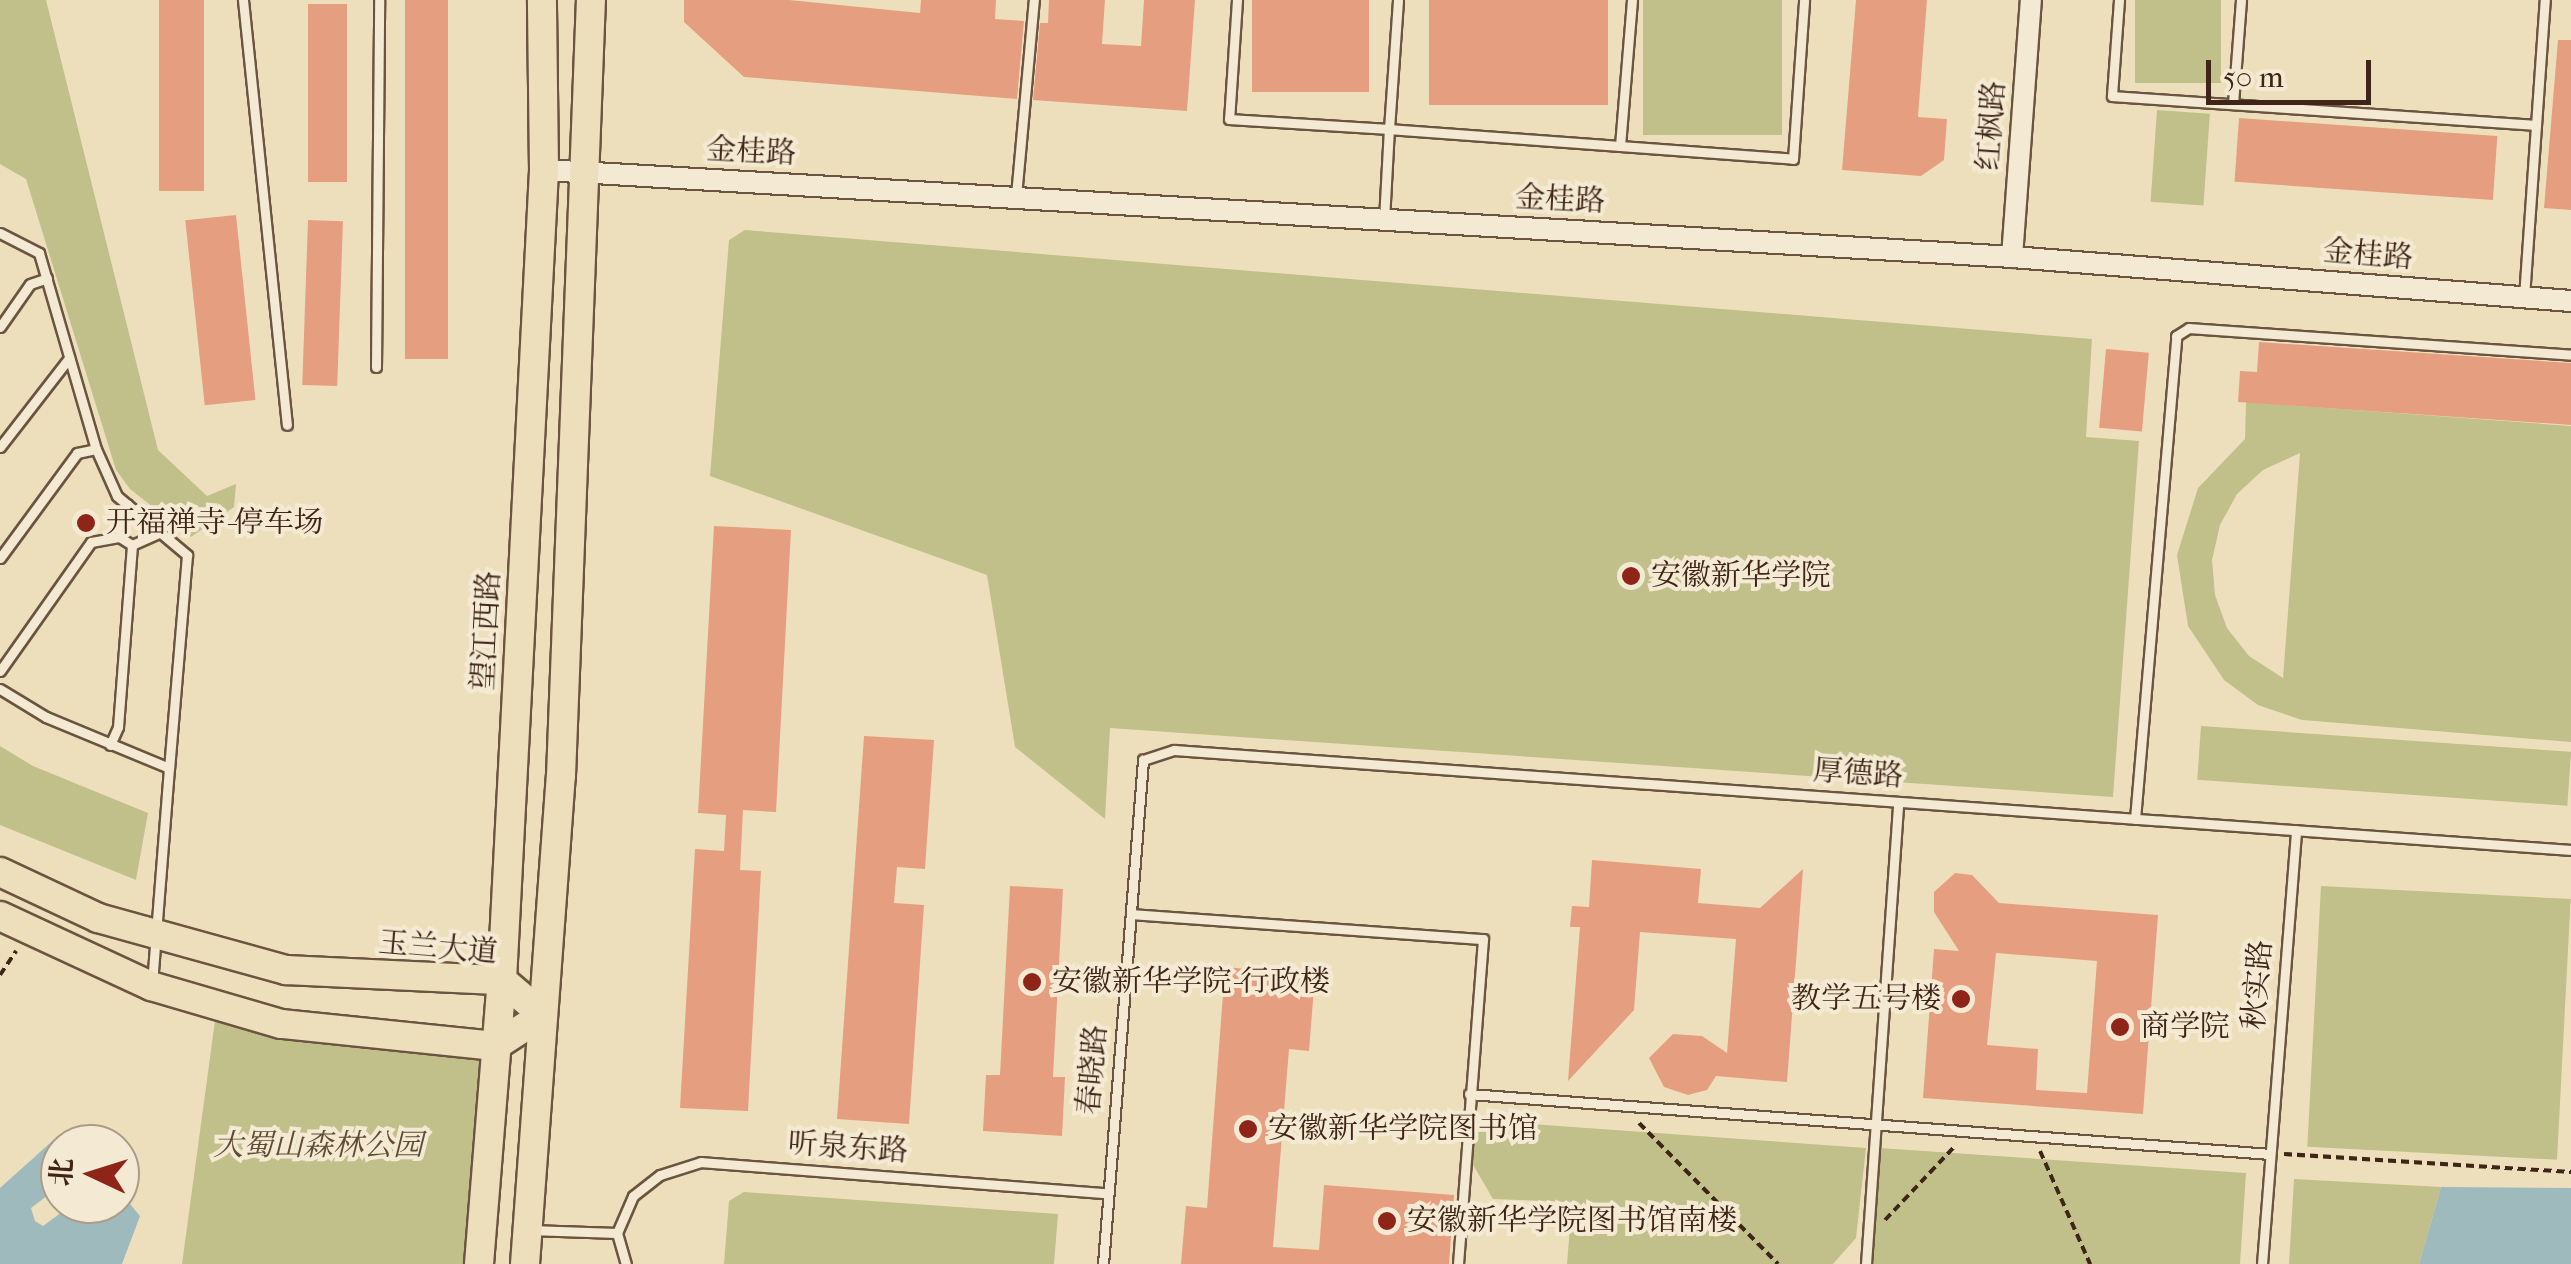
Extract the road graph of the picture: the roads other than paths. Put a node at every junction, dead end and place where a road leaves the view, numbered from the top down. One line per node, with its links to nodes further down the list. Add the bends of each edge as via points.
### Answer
1 (243, 0): 31 (lane)
2 (379, 0): 30 (lane)
3 (542, 0): 18 (main road, 望江西路)
4 (591, 0): 19 (main road)
5 (1034, 0): 20 (lane)
6 (1237, 0): 16 (lane, via 1230,119)
7 (1398, 0): 16 (lane)
8 (1632, 0): 17 (lane)
9 (1804, 0): 17 (lane, via 1794,160)
10 (2032, 0): 23 (street, 红枫路)
11 (2119, 0): 14 (lane, via 2112,96)
12 (2241, 0): 14 (lane)
13 (2545, 0): 15 (lane)
14 (2233, 104): 15 (lane)
15 (2536, 125): 25 (lane)
16 (1390, 129): 17 (lane); 21 (lane)
17 (1620, 146)
18 (544, 170): 19 (street, 金桂路); 52 (main road, 望江西路)
19 (585, 172): 20 (street, 金桂路); 54 (main road, via 561,776)
20 (1016, 198): 21 (street, 金桂路)
21 (1384, 220): 23 (street, 金桂路)
22 (0, 234): 24 (lane, via 39,253)
23 (2012, 257): 25 (street, 金桂路)
24 (47, 278): 27 (lane, via 30,284); 29 (lane)
25 (2524, 297): 26 (street, 金桂路)
26 (2571, 301)
27 (0, 327)
28 (2571, 355): 45 (lane, via 2189,328 2176,336)
29 (70, 358): 32 (lane); 33 (lane)
30 (376, 366)
31 (287, 424)
32 (0, 446)
33 (96, 449): 34 (lane); 38 (lane, via 76,453)
34 (128, 504): 35 (lane); 36 (lane)
35 (160, 532): 37 (lane); 43 (lane, via 187,555)
36 (119, 537): 37 (lane); 39 (lane, via 91,542)
37 (132, 545): 41 (lane, via 118,728)
38 (0, 558)
39 (0, 671)
40 (0, 689): 41 (lane)
41 (110, 745): 43 (lane)
42 (1143, 760): 44 (lane, 厚德路, via 1174,750); 49 (lane, 春晓路)
43 (169, 768): 51 (lane)
44 (1898, 802): 45 (lane, 厚德路); 57 (lane)
45 (2134, 819): 46 (lane, 厚德路)
46 (2296, 830): 47 (lane, 厚德路); 58 (lane, 秋实路)
47 (2571, 850)
48 (0, 872): 51 (main road, 玉兰大道, via 98,918)
49 (1131, 914): 56 (lane, via 1483,938); 59 (lane, 春晓路)
50 (0, 916): 53 (main road)
51 (156, 934): 52 (main road, 玉兰大道, via 286,970); 53 (lane)
52 (502, 980): 54 (main road, 玉兰大道); 55 (main road, 望江西路)
53 (152, 986): 55 (main road, via 282,1024)
54 (543, 1016): 55 (main road); 60 (main road)
55 (496, 1046): 62 (main road, 望江西路)
56 (1469, 1094): 57 (lane); 66 (lane)
57 (1875, 1126): 58 (lane); 67 (lane)
58 (2270, 1154): 68 (lane, 秋实路)
59 (1108, 1193): 61 (lane, 听泉东路, via 701,1162 660,1176 633,1196); 65 (lane, 春晓路)
60 (528, 1230): 61 (lane); 63 (main road)
61 (617, 1233): 64 (lane)
62 (479, 1264)
63 (525, 1264)
64 (626, 1264)
65 (1102, 1264)
66 (1458, 1264)
67 (1866, 1264)
68 (2262, 1264)

